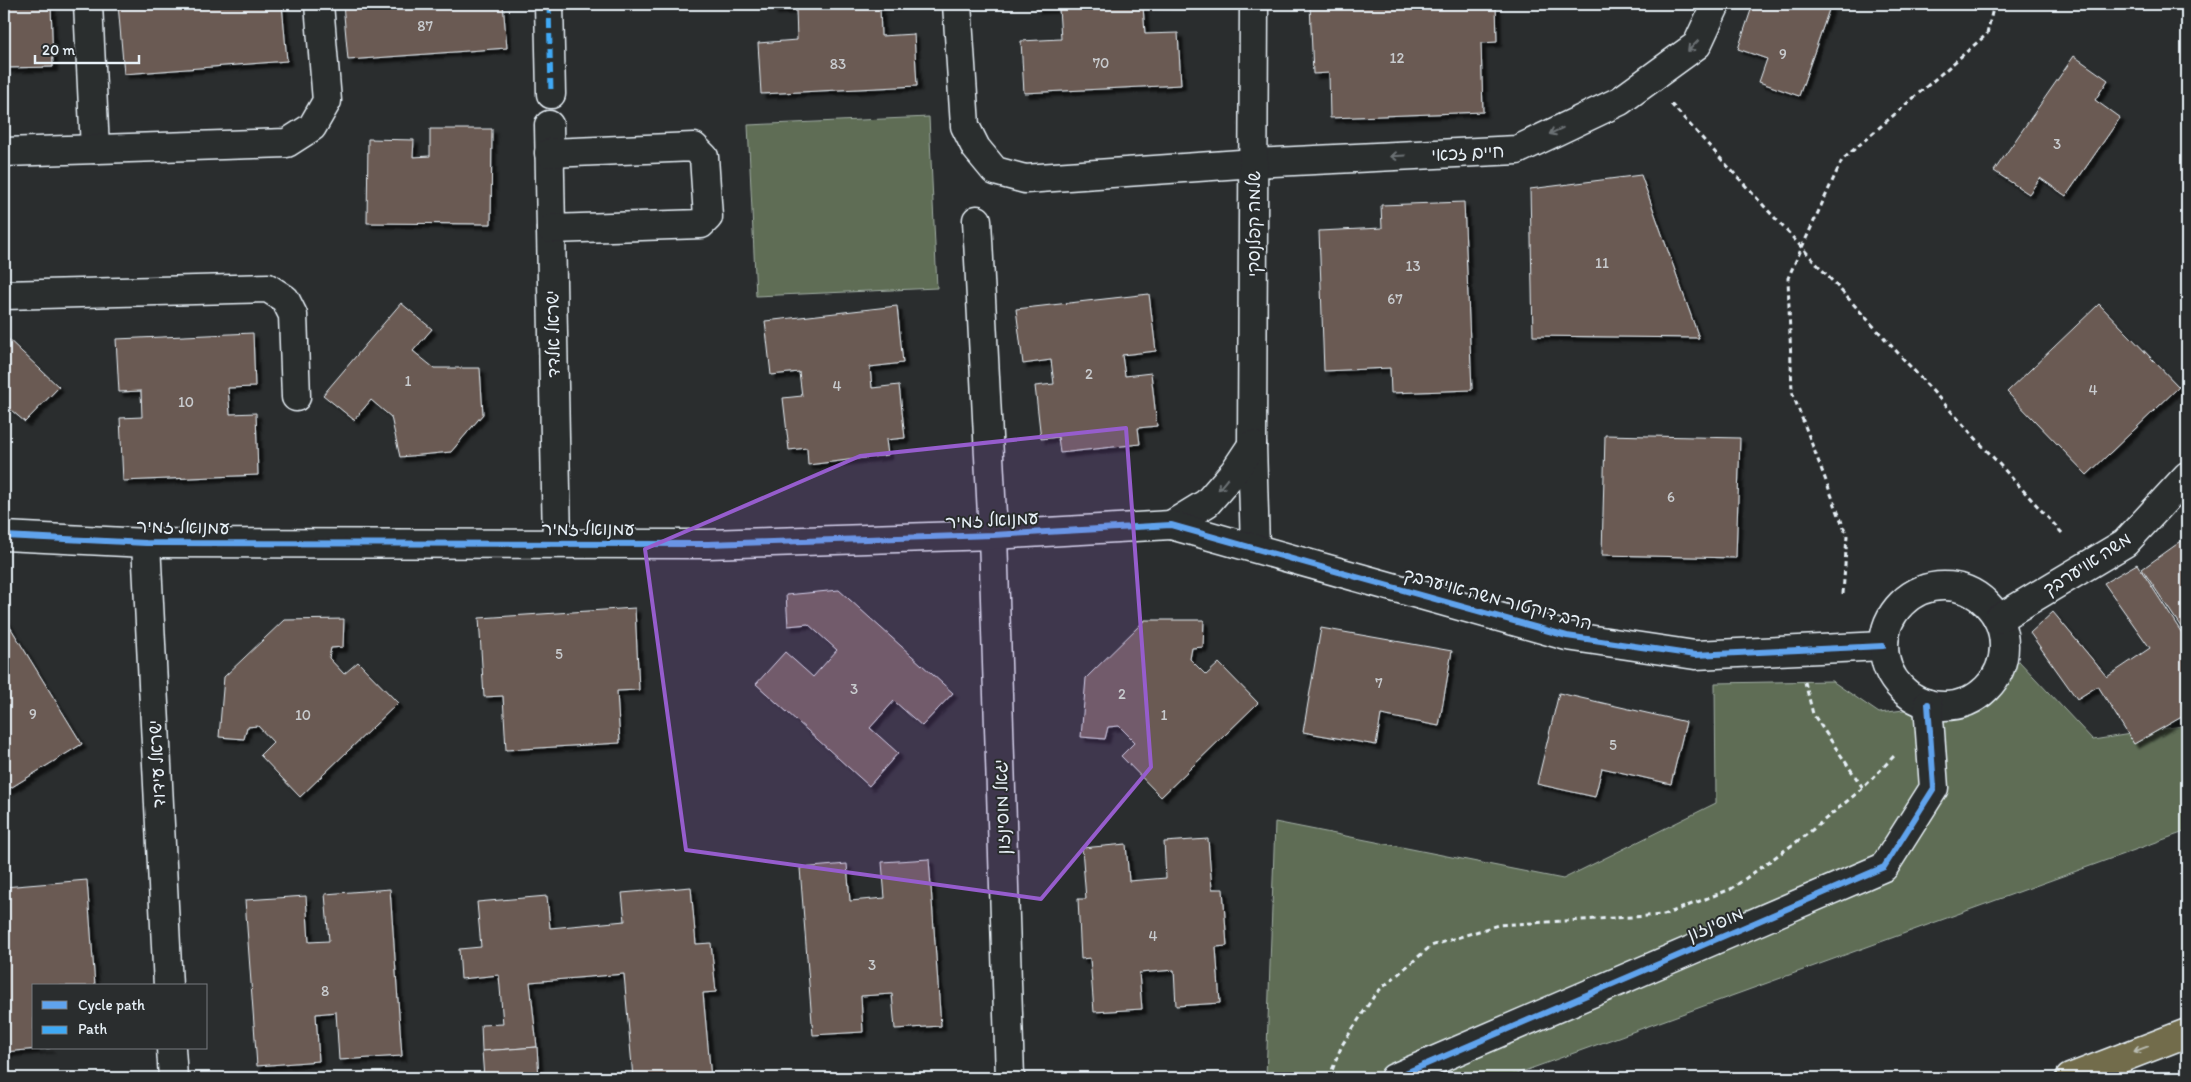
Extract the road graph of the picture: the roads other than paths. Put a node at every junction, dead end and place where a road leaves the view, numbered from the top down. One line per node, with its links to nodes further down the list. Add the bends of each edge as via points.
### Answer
1 (88, 4): 9 (street)
2 (319, 4): 9 (street, via 327,101 312,127 286,143)
3 (549, 4): 7 (street)
4 (957, 4): 12 (street, חיים זכאי, via 965,126 976,148 995,171 1025,179)
5 (1254, 4): 12 (street, שלמה קפלנסקי)
6 (1716, 4): 12 (street, חיים זכאי, one-way to 12, via 1697,45 1685,54 1620,101 1517,150)
7 (551, 94)
8 (549, 125): 11 (street, ישראל אלדד)
9 (95, 149): 10 (street)
10 (4, 152)
11 (549, 153): 14 (street, ישראל אלדד); 14 (street, via 694,147 704,157 708,217 701,224)
12 (1255, 163): 17 (street, שלמה קפלנסקי)
13 (977, 220): 20 (street, יגאל מוסינזון)
14 (552, 229): 23 (street, ישראל אלדד)
15 (4, 296): 16 (street, via 268,288 285,299 293,315)
16 (296, 398)
17 (1252, 445): 19 (street, one-way to 19, via 1207,503); 24 (street, שלמה קפלנסקי)
18 (2187, 476): 25 (street, משה אויערבך, via 2126,543)
19 (1171, 525): 20 (street, עמנואל זמיר); 24 (street, הרב דוקטור משה אויערבך)
20 (993, 535): 23 (street, עמנואל זמיר, via 708,544); 32 (street, יגאל מוסינזון)
21 (4, 536): 22 (street, עמנואל זמיר)
22 (146, 542): 23 (street, עמנואל זמיר); 28 (street, ישראל עידוד)
23 (557, 543)
24 (1255, 547): 26 (street, הרב דוקטור משה אויערבך, via 1567,636 1695,655)
25 (1998, 619): 26 (street, via 1986,602 1969,591 1949,586 1929,588 1910,596 1895,610 1886,627); 27 (street, via 2004,638 2003,659 1996,678 1983,692 1966,702 1949,707)
26 (1884, 646): 27 (street, via 1886,666 1896,683 1910,696)
27 (1928, 704): 33 (street, מוסינזון, via 1934,788 1884,867)
28 (168, 984)
29 (2187, 1033): 34 (highway, one-way to 34)
30 (171, 1050): 31 (street)
31 (173, 1078)
32 (1010, 1078)
33 (1394, 1078)
34 (2070, 1078)

